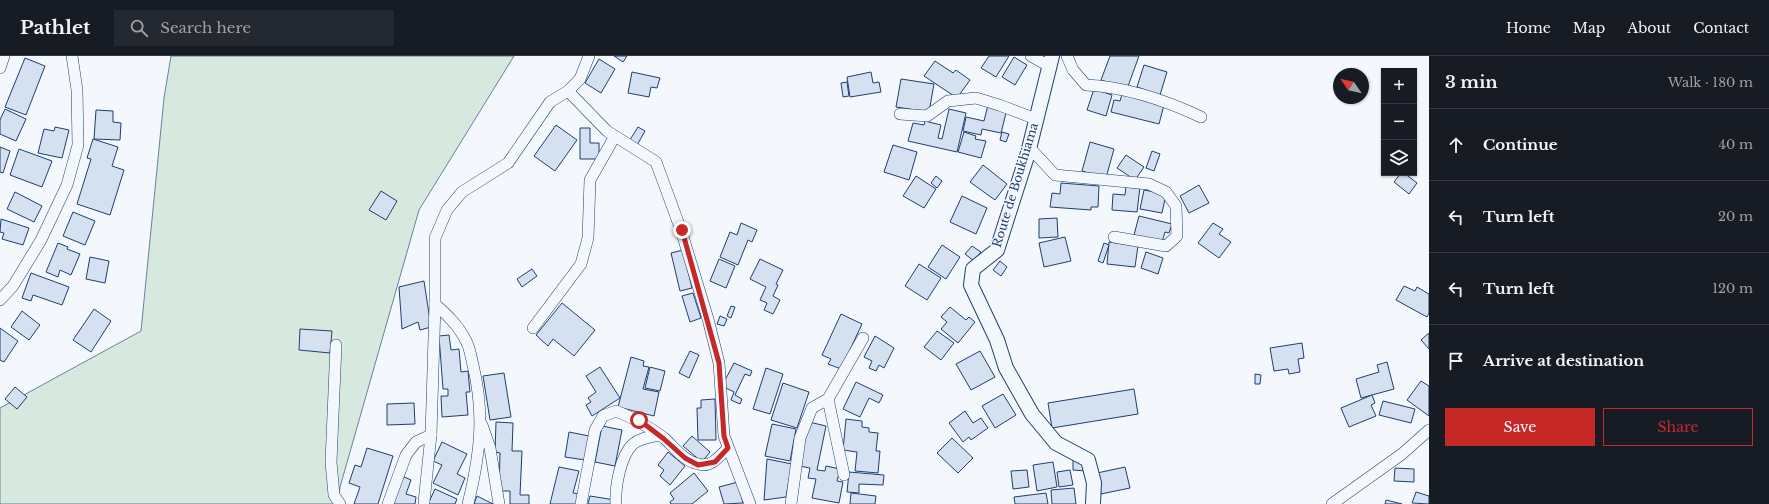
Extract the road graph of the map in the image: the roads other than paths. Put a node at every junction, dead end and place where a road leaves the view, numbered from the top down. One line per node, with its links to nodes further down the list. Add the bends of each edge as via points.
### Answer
1 (4, 56): 7 (street)
2 (72, 56): 15 (street, via 77,90 78,145 67,185 33,253 13,286)
3 (588, 56): 8 (street, via 580,79)
4 (1031, 56): 6 (street)
5 (1067, 56): 10 (street, via 1073,70 1086,85 1104,86 1166,101)
6 (1050, 61): 11 (street, Route de Boukhiama)
7 (0, 68)
8 (568, 91): 12 (street); 16 (street, via 550,102 508,163 462,192 447,210 435,238)
9 (900, 114): 11 (street, via 927,116 948,101 976,98)
10 (1201, 117)
11 (1036, 119): 13 (street, Route de Boukhiama)
12 (615, 136): 17 (street, via 590,180 588,238 581,264); 25 (street, via 656,162 682,230 719,363 724,436)
13 (1029, 147): 14 (street, via 1055,175 1149,184 1166,192 1176,206 1176,236 1166,246); 36 (street, Route de Boukhiama, via 997,250 973,269 971,285 997,340 1006,368 1032,414 1056,443 1088,460 1094,483)
14 (1114, 237)
15 (0, 300)
16 (435, 304): 21 (street, via 456,324 467,342 476,379); 23 (street)
17 (533, 328)
18 (863, 338): 20 (street)
19 (336, 345): 28 (street, via 331,462 334,495)
20 (828, 399): 26 (street); 35 (street, via 812,408 800,438)
21 (481, 422): 30 (street, via 477,468); 31 (street, via 490,448)
22 (1429, 430): 37 (street, via 1402,454)
23 (431, 435): 27 (street); 29 (street, via 416,442 406,455)
24 (659, 435): 25 (street, via 685,458 698,465 715,462); 32 (street, via 639,420 616,411 603,416 595,430); 33 (street, via 632,444 620,467 615,493)
25 (728, 448): 34 (street)
26 (844, 474)
27 (424, 502)
28 (340, 504)
29 (388, 504)
30 (468, 504)
31 (499, 504)
32 (581, 504)
33 (616, 504)
34 (750, 504)
35 (791, 504)
36 (1093, 504)
37 (1332, 504)

